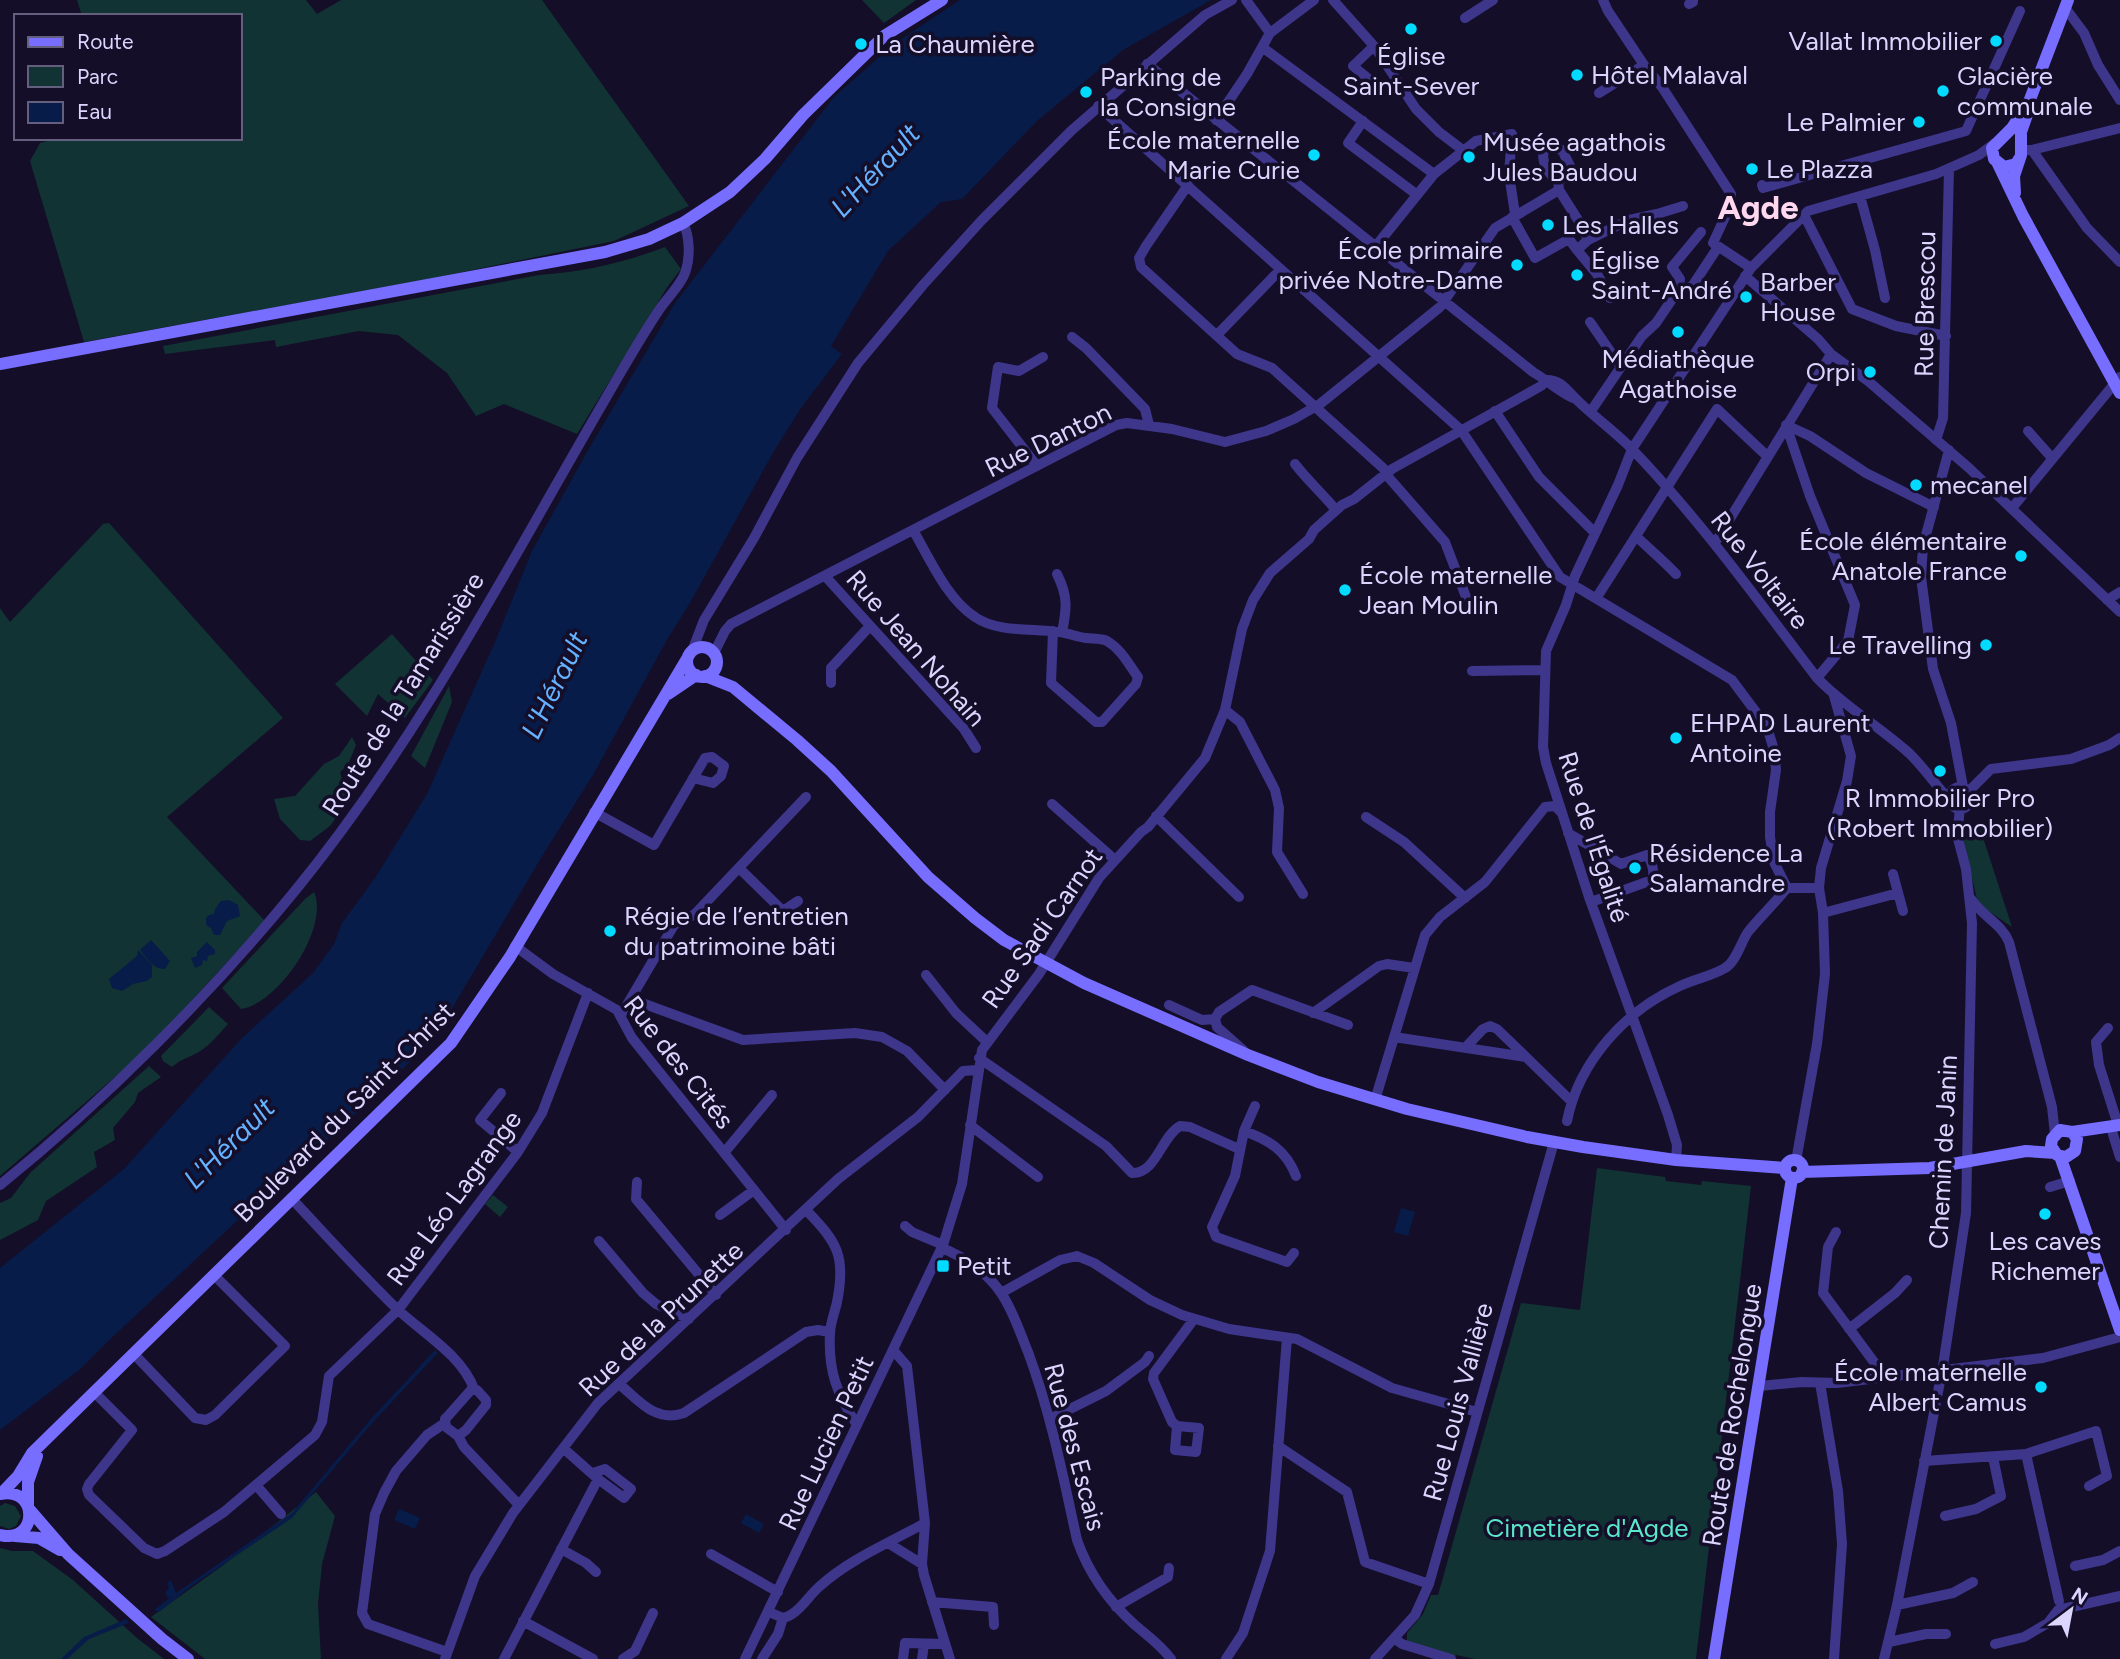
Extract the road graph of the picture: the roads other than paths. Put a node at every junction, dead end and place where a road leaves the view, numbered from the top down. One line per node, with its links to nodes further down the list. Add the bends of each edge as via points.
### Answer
1 (942, 0): 38 (street, via 884,36 730,192)
2 (1231, 0): 14 (street, via 1205,15)
3 (1246, 0): 11 (street)
4 (1314, 0): 11 (street)
5 (1333, 0): 12 (street)
6 (1493, 0): 10 (street)
7 (1603, 0): 15 (street)
8 (2067, 4): 18 (street); 19 (street)
9 (2020, 11): 30 (street, via 1966,131)
10 (1465, 18)
11 (1270, 33): 13 (street)
12 (1374, 46): 16 (street, via 1353,66); 25 (street, via 1416,109)
13 (1262, 47): 21 (street); 22 (street)
14 (1147, 64): 20 (street); 21 (street, Rue Voltaire)
15 (1644, 65): 17 (street); 41 (street, via 1731,194)
16 (1370, 80)
17 (1599, 93)
18 (2120, 100)
19 (2029, 102): 24 (street); 26 (street, via 2021,132)
20 (1098, 106): 31 (street); 96 (street, via 981,221 858,363 797,458 704,620)
21 (1216, 120): 42 (street, Rue Voltaire)
22 (1363, 121): 29 (street); 32 (street, via 1348,143)
23 (2120, 128): 26 (street)
24 (1997, 142): 26 (street, via 2011,139); 27 (street, via 1992,154); 28 (street)
25 (1464, 151): 29 (street); 37 (street, via 1476,141 1512,134 1509,174)
26 (2023, 152): 27 (street, via 2010,167); 34 (street, via 2014,176); 44 (street)
27 (1998, 164): 28 (street, via 1981,161); 34 (street)
28 (1954, 167): 33 (street); 53 (street, Rue Brescou)
29 (1434, 174): 32 (street)
30 (1762, 185)
31 (1188, 186): 45 (street); 52 (street, via 1139,258 1141,267)
32 (1416, 194): 42 (street)
33 (1860, 196): 36 (street); 49 (street)
34 (2015, 198): 61 (street)
35 (1682, 206): 40 (street, via 1629,220)
36 (1804, 215): 46 (street, Rue de l'Égalité); 53 (street, via 1852,309 1896,326)
37 (1514, 216): 40 (street, via 1559,186); 43 (street, via 1535,258 1569,239); 50 (street, Rue Danton, via 1495,228)
38 (683, 223): 58 (street, via 605,252); 179 (street, Route de la Tamarissière, via 688,243 683,276 635,349 450,670 363,802 279,910 151,1048)
39 (1701, 232): 47 (street, via 1672,267 1681,284)
40 (1587, 240): 43 (street)
41 (1716, 245): 46 (street); 47 (street, via 1693,285)
42 (1376, 246): 50 (street, Rue Voltaire)
43 (1577, 250): 48 (street)
44 (2120, 262)
45 (1280, 270): 52 (street); 56 (street)
46 (1748, 272): 55 (street); 70 (street, Rue de l'Égalité)
47 (1674, 296): 59 (street)
48 (1610, 298)
49 (1885, 298)
50 (1444, 303): 56 (street, Rue Danton); 60 (street, Rue Voltaire)
51 (1590, 322): 59 (street)
52 (1217, 335): 62 (street, via 1237,354 1272,368)
53 (1946, 336): 69 (street, Rue Brescou, via 1944,418)
54 (1072, 337): 65 (street, via 1145,409)
55 (1832, 354): 66 (street); 69 (street)
56 (1377, 357): 62 (street, Rue Danton); 67 (street)
57 (1043, 358): 75 (street, via 1018,371 998,367 992,408)
58 (0, 364)
59 (1620, 367): 64 (street)
60 (1547, 380): 63 (street, Rue Sadi Carnot); 64 (street, Rue Voltaire, via 1565,387)
61 (2118, 385): 73 (street)
62 (1314, 407): 65 (street, Rue Danton, via 1266,431 1225,442); 76 (street)
63 (1495, 411): 67 (street, Rue Sadi Carnot); 82 (street, via 1539,477)
64 (1591, 411): 70 (street, Rue Voltaire)
65 (1149, 425): 75 (street, Rue Danton, via 1116,425)
66 (1786, 425): 72 (street); 78 (street); 101 (street, via 1855,605 1848,641)
67 (1461, 430): 76 (street, Rue Sadi Carnot); 88 (street, via 1560,577)
68 (2028, 432): 73 (street)
69 (1936, 440): 71 (street)
70 (1632, 449): 77 (street, Rue Voltaire); 82 (street, Rue de l'Égalité)
71 (1949, 450): 78 (street); 79 (street)
72 (1767, 456): 77 (street, via 1717,409); 84 (street)
73 (2052, 458): 79 (street)
74 (1295, 464): 80 (street)
75 (1037, 466): 81 (street, Rue Danton)
76 (1386, 472): 80 (street, Rue Sadi Carnot); 90 (street, via 1445,542)
77 (1667, 487): 83 (street); 84 (street, Rue Voltaire)
78 (1934, 507): 111 (street, via 1923,546 1921,577 1933,669)
79 (2012, 508): 92 (street)
80 (1336, 510): 106 (street, Rue Sadi Carnot, via 1270,573 1253,600 1242,629)
81 (913, 530): 87 (street, Rue Danton); 95 (street, via 963,609 978,620)
82 (1595, 533): 88 (street, Rue de l'Égalité)
83 (1636, 536): 86 (street); 91 (street)
84 (1715, 543): 101 (street, Rue Voltaire)
85 (1057, 574): 95 (street, via 1067,610)
86 (1675, 574)
87 (825, 576): 94 (street, Rue Jean Nohain); 97 (street, Rue Danton, via 731,624)
88 (1573, 584): 91 (street); 98 (street, Rue de l'Égalité, via 1546,651)
89 (2120, 592): 92 (street)
90 (1466, 597)
91 (1597, 597): 125 (street, via 1725,674 1763,720 1776,770 1770,838 1774,862)
92 (2108, 600): 93 (street)
93 (2120, 612)
94 (870, 626): 102 (street, via 831,668); 108 (street, Rue Jean Nohain)
95 (1057, 632): 95 (street, via 1105,640 1138,677 1102,722 1096,722 1051,683)
96 (690, 654): 97 (street, via 706,647); 100 (street, via 688,666); 105 (street, Boulevard du Saint-Christ)
97 (715, 657): 100 (street, via 713,671); 103 (street)
98 (1544, 670): 99 (street); 110 (street, Rue de l'Égalité, via 1543,747)
99 (1472, 671)
100 (701, 676): 103 (street); 105 (street, Boulevard du Saint-Christ)
101 (1816, 678): 104 (street, Rue Voltaire)
102 (831, 682)
103 (733, 687): 137 (street, via 831,771 928,877 994,932)
104 (1834, 696): 113 (street, Rue Voltaire, via 1911,756); 126 (street, Route de Rochelongue, via 1850,756)
105 (662, 698): 117 (street, Boulevard du Saint-Christ)
106 (1225, 710): 119 (street, Rue Sadi Carnot, via 1205,758); 128 (street, via 1240,722 1275,790 1278,852)
107 (2120, 738): 111 (street, via 2071,759 1991,769)
108 (976, 748)
109 (693, 778): 117 (street, via 654,845)
110 (1552, 781): 115 (street); 118 (street, Rue de l'Égalité)
111 (1966, 789): 113 (street, via 1952,790); 116 (street, via 1971,803)
112 (806, 797): 123 (street)
113 (1949, 800): 116 (street)
114 (1052, 804): 122 (street)
115 (1545, 807): 118 (street, via 1555,806); 131 (street, via 1485,882)
116 (1960, 809): 129 (street, Chemin de Janin, via 1957,835)
117 (594, 812): 136 (street, Boulevard du Saint-Christ)
118 (1562, 813): 121 (street, Rue de l'Égalité)
119 (1156, 816): 122 (street, Rue Sadi Carnot); 130 (street)
120 (1366, 817): 131 (street, via 1404,842)
121 (1568, 833): 133 (street, Rue de l'Égalité); 133 (street, via 1621,864 1647,855 1650,859 1652,880)
122 (1115, 860): 137 (street, Rue Sadi Carnot, via 1092,888)
123 (739, 867): 132 (street, via 783,911); 141 (street, via 695,914 674,925)
124 (1893, 874): 127 (street)
125 (1787, 888): 126 (street); 145 (street, via 1748,933 1728,967 1679,986)
126 (1819, 888): 135 (street, Route de Rochelongue)
127 (1898, 893): 134 (street); 135 (street)
128 (1303, 894)
129 (1969, 895): 167 (street, via 1979,911 2006,933); 173 (street, Chemin de Janin)
130 (1238, 897)
131 (1465, 898): 138 (street, via 1431,926)
132 (798, 901)
133 (1591, 902): 145 (street, Rue de l'Égalité)
134 (1903, 911)
135 (1823, 913): 174 (street, Route de Rochelongue, via 1825,974)
136 (515, 946): 140 (street, Rue des Cités); 182 (street, Boulevard du Saint-Christ, via 451,1043)
137 (1046, 964): 150 (street, Rue Sadi Carnot); 152 (street)
138 (1414, 968): 143 (street, via 1380,965); 149 (street)
139 (926, 975): 150 (street)
140 (588, 993): 144 (street, Rue des Cités); 169 (street, Rue Léo Lagrange, via 542,1113)
141 (631, 999): 144 (street); 156 (street, via 743,1040 855,1033 882,1037 907,1051)
142 (1169, 1005): 146 (street, via 1202,1020)
143 (1314, 1013): 146 (street, via 1252,990); 147 (street)
144 (621, 1015): 170 (street, Rue des Cités, via 632,1038)
145 (1633, 1015): 160 (street, via 1600,1051); 172 (street, Rue de l'Égalité, via 1677,1145)
146 (1215, 1019): 152 (street, via 1217,1027)
147 (1349, 1025)
148 (2108, 1028): 164 (street, via 2096,1042)
149 (1394, 1037): 151 (street); 159 (street)
150 (987, 1042): 154 (street, Rue Sadi Carnot)
151 (1465, 1048): 153 (street); 153 (street, via 1490,1026)
152 (1248, 1055): 159 (street)
153 (1526, 1057): 160 (street)
154 (979, 1058): 155 (street, Rue Lucien Petit); 168 (street, via 1106,1146 1132,1173 1147,1169 1180,1126)
155 (977, 1070): 156 (street, Rue de la Prunette, via 963,1071); 163 (street, Rue Lucien Petit)
156 (945, 1090): 183 (street, Rue de la Prunette, via 838,1179)
157 (501, 1093): 169 (street, via 480,1120)
158 (772, 1095): 170 (street)
159 (1376, 1100): 166 (street)
160 (1571, 1101): 162 (street)
161 (1255, 1105): 165 (street)
162 (1567, 1121)
163 (970, 1125): 176 (street); 189 (street, Rue Lucien Petit, via 962,1184)
164 (2116, 1126): 167 (street); 171 (street)
165 (1244, 1131): 168 (street); 175 (street, via 1279,1148)
166 (1554, 1142): 172 (street); 213 (street, Rue Louis Vallière)
167 (2064, 1143): 173 (street); 177 (street)
168 (1239, 1149): 190 (street, via 1235,1176 1212,1227 1216,1237 1287,1262)
169 (518, 1153): 195 (street, Rue Léo Lagrange)
170 (724, 1153): 181 (street, Rue des Cités)
171 (2120, 1157)
172 (1676, 1160): 174 (street)
173 (1968, 1162): 174 (street, via 1889,1171); 206 (street, Chemin de Janin, via 1966,1213)
174 (1794, 1170): 210 (street, Route de Rochelongue)
175 (1296, 1176)
176 (1038, 1177)
177 (2070, 1181): 180 (street); 199 (street)
178 (637, 1182): 194 (street, via 636,1199)
179 (0, 1185)
180 (2050, 1187)
181 (754, 1189): 184 (street); 186 (street, Rue des Cités)
182 (292, 1199): 191 (street, Boulevard du Saint-Christ); 195 (street)
183 (807, 1211): 186 (street, Rue de la Prunette); 200 (street, via 838,1251 841,1264)
184 (720, 1215)
185 (905, 1226): 189 (street)
186 (786, 1230): 194 (street, Rue de la Prunette)
187 (1836, 1231): 198 (street, via 1828,1247 1823,1293)
188 (599, 1241): 196 (street, via 643,1293)
189 (942, 1247): 193 (street, Rue des Escais, via 979,1271); 203 (street, Rue Lucien Petit)
190 (1294, 1253)
191 (214, 1275): 204 (street, Boulevard du Saint-Christ); 204 (street, via 285,1346 206,1420 195,1418)
192 (1907, 1280): 198 (street)
193 (1001, 1293): 197 (street, via 1060,1260 1077,1256 1160,1306); 214 (street, Rue des Escais)
194 (716, 1295): 196 (street, Rue de la Prunette)
195 (398, 1310): 211 (street, via 440,1345); 225 (street, Rue Léo Lagrange, via 329,1376 323,1422 315,1435)
196 (689, 1319): 209 (street, Rue de la Prunette)
197 (1194, 1319): 202 (street); 217 (street, via 1153,1379)
198 (1849, 1329): 207 (street)
199 (2120, 1330)
200 (830, 1332): 209 (street, via 806,1332 673,1417 653,1412); 216 (street, via 832,1380)
201 (2120, 1337): 206 (street, via 2043,1358)
202 (1287, 1338): 213 (street, via 1392,1388); 220 (street)
203 (893, 1350): 216 (street, Rue Lucien Petit); 232 (street, via 907,1366)
204 (134, 1354): 212 (street, Boulevard du Saint-Christ)
205 (1149, 1356): 214 (street, via 1105,1391)
206 (1942, 1371): 207 (street); 224 (street, Chemin de Janin)
207 (1885, 1377): 208 (street)
208 (1820, 1383): 210 (street); 278 (street, via 1842,1544)
209 (619, 1384): 221 (street, Rue de la Prunette)
210 (1760, 1386): 277 (street, Route de Rochelongue)
211 (474, 1389): 215 (street); 218 (street, via 486,1405)
212 (95, 1393): 219 (street, Boulevard du Saint-Christ); 225 (street, Rue Léo Lagrange, via 132,1430 87,1489 147,1550 165,1551)
213 (1477, 1412): 245 (street, Rue Louis Vallière)
214 (1051, 1419): 251 (street, Rue des Escais, via 1077,1540 1094,1577)
215 (444, 1423): 218 (street); 263 (street, via 396,1471 384,1493 375,1514 362,1613 368,1624)
216 (857, 1424): 246 (street, Rue Lucien Petit)
217 (1177, 1426)
218 (458, 1436): 228 (street)
219 (44, 1440): 227 (street, Boulevard du Saint-Christ); 229 (street, Boulevard du Saint-Christ, via 28,1482)
220 (1278, 1446): 245 (street, via 1347,1492 1365,1562); 274 (street, via 1270,1551 1243,1633)
221 (563, 1448): 228 (street, Rue de la Prunette); 236 (street, via 595,1476)
222 (2026, 1454): 223 (street); 226 (street, via 2096,1432 2107,1476); 248 (street)
223 (1993, 1457): 224 (street); 231 (street, via 2001,1496 1976,1509)
224 (1924, 1461): 250 (street, Chemin de Janin)
225 (256, 1485): 230 (street)
226 (2089, 1486)
227 (0, 1494): 229 (street, via 14,1493)
228 (519, 1505): 263 (street, Rue de la Prunette, via 475,1576)
229 (29, 1508): 234 (street, via 29,1522); 238 (street)
230 (281, 1514)
231 (1945, 1516)
232 (925, 1523): 235 (street); 240 (street)
233 (0, 1535): 234 (street)
234 (15, 1536): 238 (street, via 39,1538)
235 (888, 1543): 240 (street); 254 (street, via 846,1566)
236 (561, 1549): 243 (street); 255 (street)
237 (2120, 1551): 241 (street)
238 (68, 1554): 264 (street)
239 (711, 1554): 246 (street)
240 (922, 1564): 249 (street)
241 (2074, 1566)
242 (1169, 1568): 251 (street, via 1168,1577)
243 (596, 1572)
244 (1973, 1582): 250 (street, via 1952,1593)
245 (1429, 1584): 258 (street, Rue Louis Vallière, via 1415,1615)
246 (778, 1592): 252 (street, Rue Lucien Petit)
247 (2120, 1596): 262 (street, via 2058,1610 2048,1623 2024,1637)
248 (2059, 1601)
249 (932, 1602): 256 (street, via 993,1607); 261 (street)
250 (1897, 1605): 259 (street, Chemin de Janin)
251 (1116, 1607): 273 (street, Rue des Escais)
252 (769, 1612): 254 (street); 268 (street, Rue Lucien Petit)
253 (653, 1613): 267 (street, via 635,1651)
254 (783, 1618): 269 (street)
255 (523, 1621): 265 (street); 266 (street)
256 (994, 1625)
257 (1946, 1634): 259 (street)
258 (1395, 1639): 275 (street, Rue Louis Vallière); 276 (street)
259 (1889, 1642): 279 (street, Chemin de Janin)
260 (924, 1644): 261 (street); 270 (street, via 905,1643); 271 (street)
261 (944, 1644): 272 (street)
262 (1995, 1644)
263 (446, 1656)
264 (188, 1659)
265 (504, 1659)
266 (593, 1659)
267 (623, 1659)
268 (745, 1659)
269 (762, 1659)
270 (903, 1659)
271 (922, 1659)
272 (950, 1659)
273 (1171, 1659)
274 (1226, 1659)
275 (1375, 1659)
276 (1451, 1659)
277 (1714, 1659)
278 (1834, 1659)
279 (1884, 1659)

